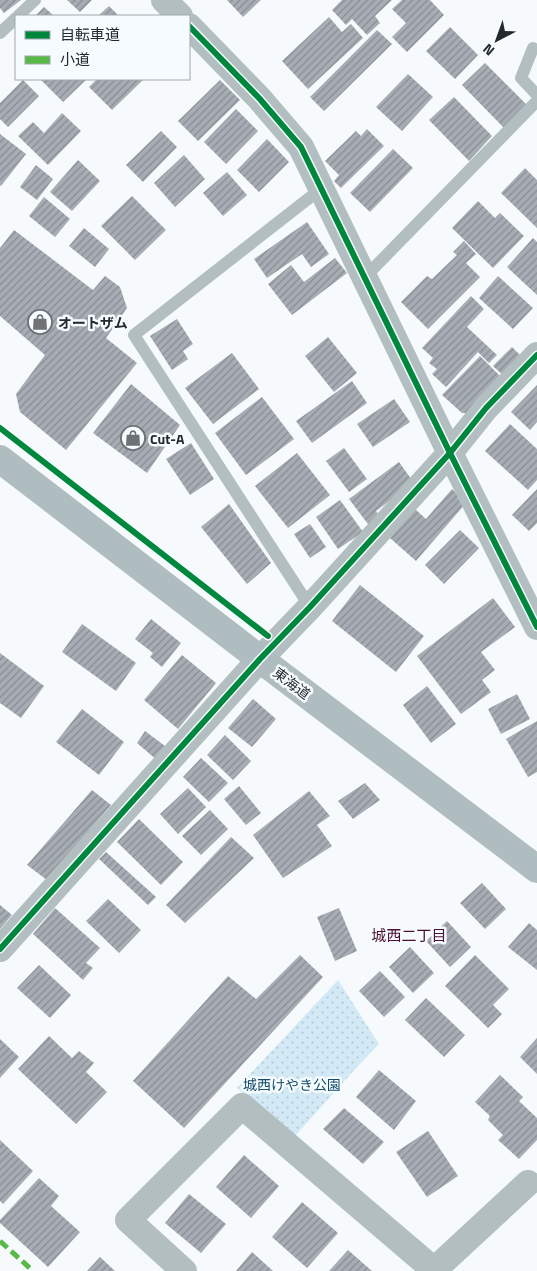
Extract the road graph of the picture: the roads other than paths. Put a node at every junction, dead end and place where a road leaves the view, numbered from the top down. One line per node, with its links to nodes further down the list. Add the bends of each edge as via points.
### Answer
1 (35, 0): 3 (lane)
2 (164, 0): 4 (street)
3 (19, 15)
4 (179, 15)
5 (15, 19): 7 (lane)
6 (190, 27): 11 (street, via 301,147)
7 (0, 33)
8 (533, 48): 9 (lane, via 520,78)
9 (537, 95)
10 (537, 101): 12 (lane)
11 (322, 188): 12 (street); 16 (lane, via 134,335)
12 (365, 277): 14 (street)
13 (537, 355): 14 (street, via 486,408)
14 (450, 452): 16 (street); 17 (street)
15 (0, 459): 18 (main road, 東海道)
16 (310, 607): 18 (street)
17 (537, 627)
18 (260, 659): 19 (main road, 東海道); 20 (street)
19 (537, 869)
20 (0, 949)
21 (528, 1183): 23 (street)
22 (184, 1271): 23 (street, via 128,1220 242,1106)
23 (433, 1271)

